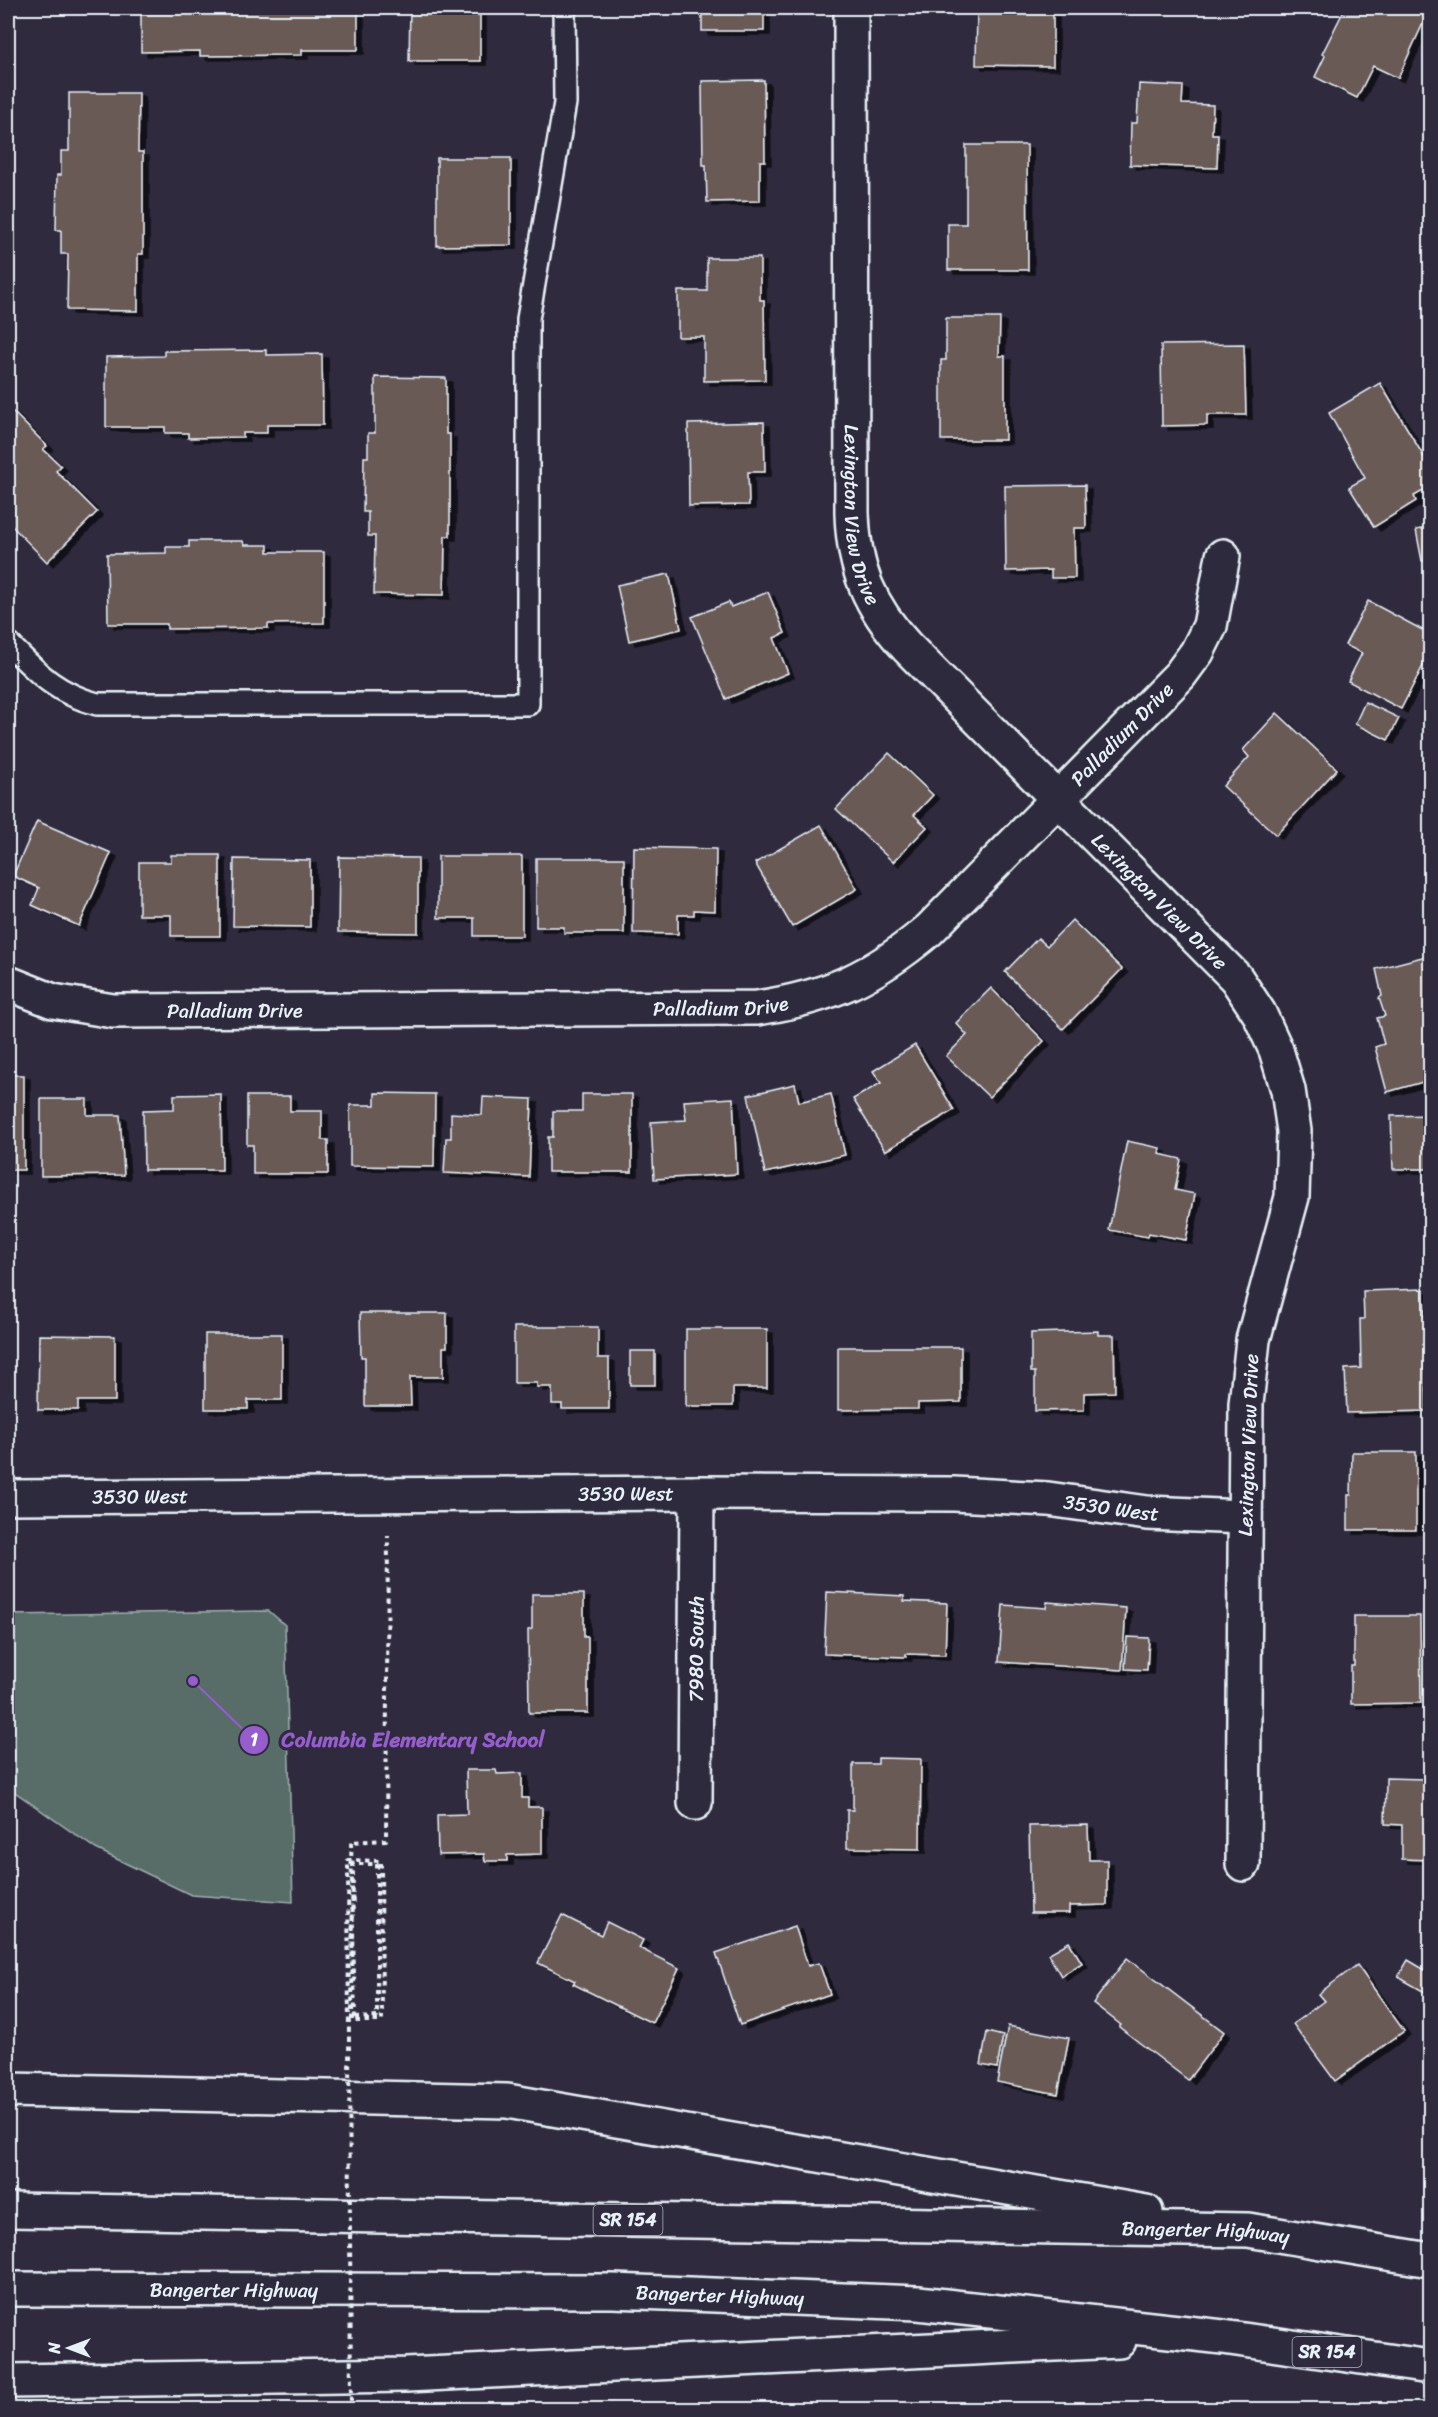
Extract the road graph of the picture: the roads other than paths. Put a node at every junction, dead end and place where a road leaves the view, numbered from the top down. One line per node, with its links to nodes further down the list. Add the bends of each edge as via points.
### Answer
1 (564, 8): 4 (lane, via 565,103 528,319 528,704 97,704 59,690)
2 (851, 8): 5 (main road, Lexington View Drive, via 852,502 857,563 864,586 890,629)
3 (1223, 556): 5 (main road, Palladium Drive, via 1210,626 1197,652 1180,675)
4 (8, 643)
5 (1057, 798): 6 (main road, Palladium Drive, via 929,930 898,955 866,976 794,1003 730,1009 113,1011 53,1001); 9 (main road, Lexington View Drive, via 1236,978 1259,1013 1288,1090 1294,1131 1292,1197 1253,1340 1246,1404)
6 (8, 983)
7 (697, 1492): 8 (main road, 3530 West); 9 (main road, 3530 West, via 954,1494 1048,1499 1148,1513); 10 (main road, 7980 South)
8 (8, 1497)
9 (1244, 1517): 11 (main road, Lexington View Drive)
10 (694, 1803)
11 (1244, 1864)
12 (8, 2091): 14 (main road, via 507,2101)
13 (8, 2210): 14 (main road, Bangerter Highway / SR 154)
14 (1248, 2230): 15 (main road, Bangerter Highway / SR 154)
15 (1431, 2260)
16 (8, 2289): 17 (main road, Bangerter Highway / SR 154, via 613,2291 801,2298 918,2303)
17 (1223, 2337): 18 (main road, Bangerter Highway / SR 154); 19 (main road, via 406,2375)
18 (1431, 2367)
19 (8, 2381)

